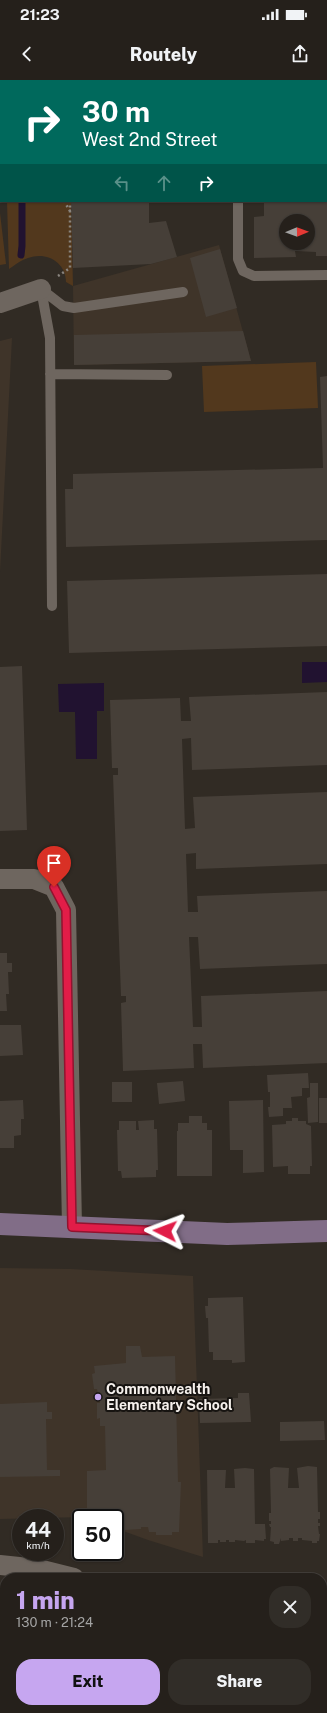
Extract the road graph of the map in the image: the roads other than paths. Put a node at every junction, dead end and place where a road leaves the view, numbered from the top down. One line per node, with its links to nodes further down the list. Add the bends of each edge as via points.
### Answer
1 (238, 202): 2 (lane, via 238,259 243,271 254,276)
2 (327, 275)
3 (41, 289): 4 (lane, via 63,306 74,308); 5 (street); 6 (lane, via 50,338)
4 (183, 292)
5 (0, 303)
6 (50, 374): 7 (lane); 8 (lane)
7 (167, 375)
8 (52, 606)
9 (0, 879): 11 (street, via 34,879 54,887 66,910)
10 (0, 1224): 11 (main road)
11 (72, 1227): 12 (main road, via 227,1234)
12 (327, 1231)
13 (0, 1564): 14 (street)
14 (54, 1573)

